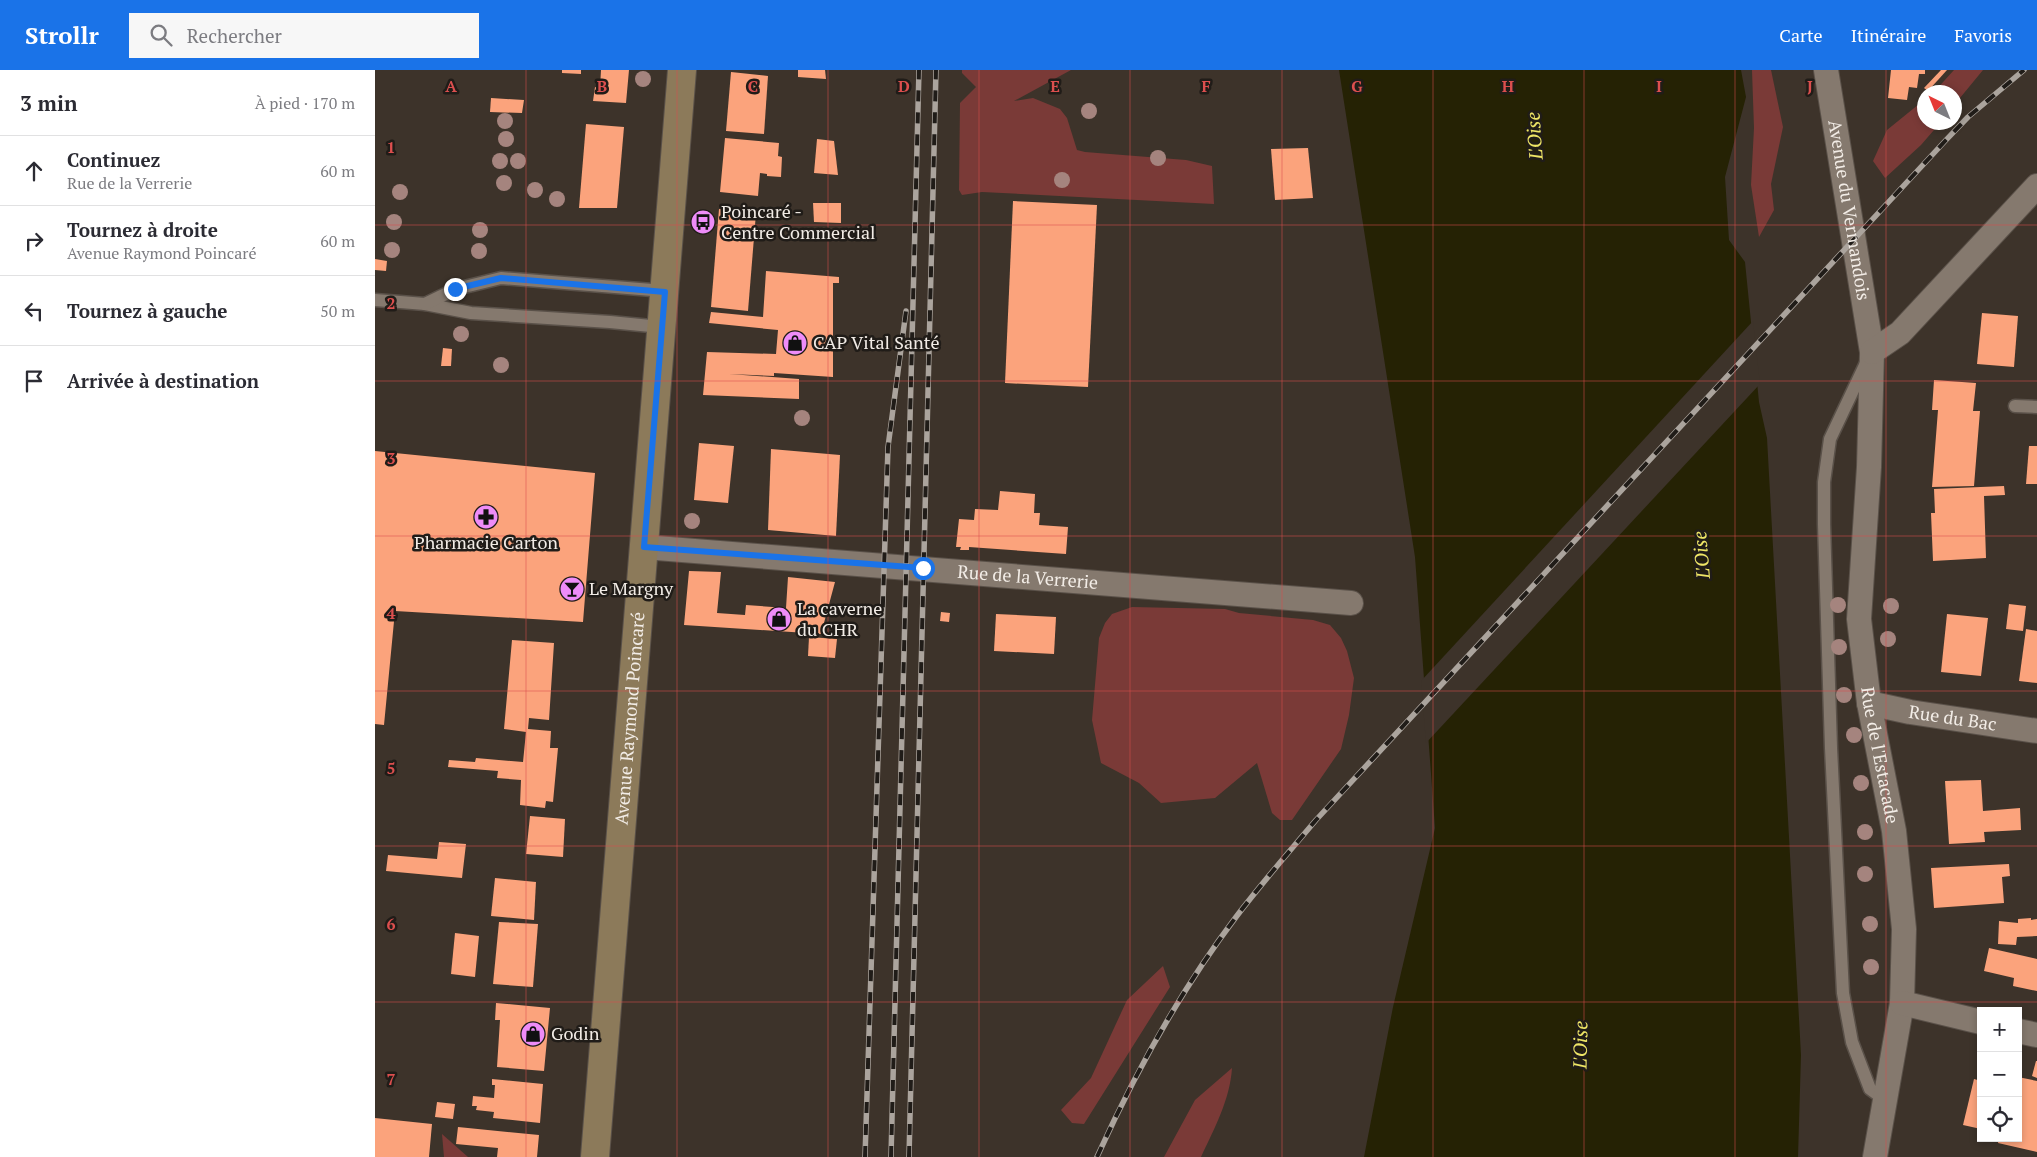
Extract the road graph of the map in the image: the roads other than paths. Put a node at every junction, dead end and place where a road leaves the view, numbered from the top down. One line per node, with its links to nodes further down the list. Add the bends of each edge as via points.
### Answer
1 (683, 70): 4 (main road, Avenue Raymond Poincaré)
2 (1826, 70): 8 (street, Avenue du Vermandois)
3 (2037, 186): 8 (street, via 1900,333)
4 (665, 292): 6 (lane, via 501,278 455,289); 7 (main road, Avenue Raymond Poincaré)
5 (375, 300): 6 (lane)
6 (425, 304): 7 (lane, via 471,314)
7 (661, 327): 11 (main road, Avenue Raymond Poincaré)
8 (1872, 352): 13 (street, Rue de l'Estacade, via 1869,467 1859,619); 19 (lane, via 1830,439 1824,482 1824,524 1843,993 1853,1042 1869,1089)
9 (2015, 406): 10 (lane)
10 (2037, 407)
11 (644, 547): 12 (street, Rue de la Verrerie); 20 (main road, Avenue Raymond Poincaré)
12 (1351, 603)
13 (1869, 703): 14 (street, Rue du Bac); 15 (street, Rue de l'Estacade, via 1893,831 1902,903)
14 (2037, 731)
15 (1902, 1003): 16 (street); 19 (street, Rue de l'Estacade)
16 (1977, 1021)
17 (2022, 1032): 18 (street)
18 (2037, 1035)
19 (1885, 1100): 21 (street, Rue de l'Estacade)
20 (595, 1157)
21 (1875, 1157)

